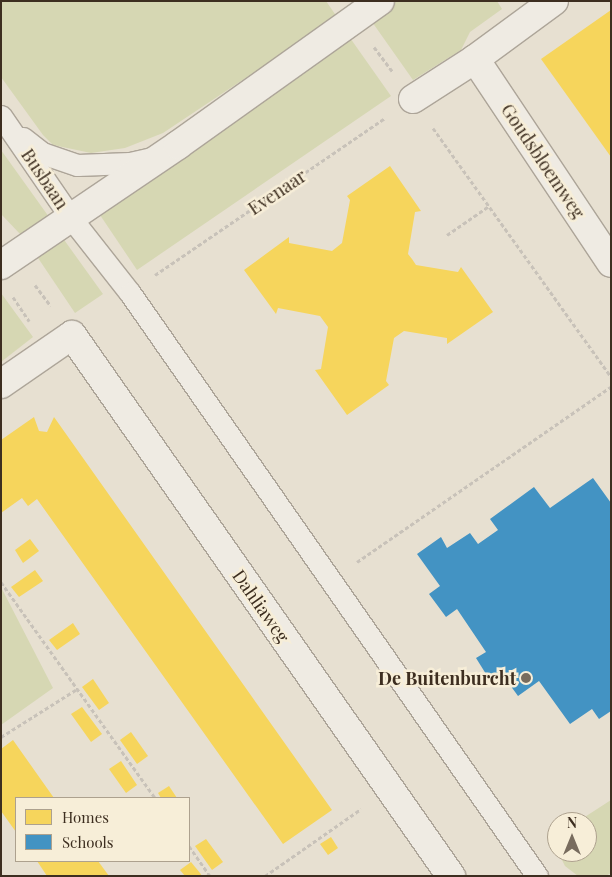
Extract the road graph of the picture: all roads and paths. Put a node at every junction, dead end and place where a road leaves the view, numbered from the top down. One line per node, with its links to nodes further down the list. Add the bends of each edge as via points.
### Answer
1 (380, 1): 6 (street)
2 (554, 1): 3 (street)
3 (475, 59): 4 (street); 10 (street, Goudsbloemweg)
4 (413, 99): 7 (path); 12 (path, Evenaar)
5 (1, 115): 6 (lane, Busbaan, via 42,153 77,165 130,163 155,158); 8 (lane, Busbaan)
6 (178, 146): 8 (street)
7 (489, 206): 9 (path); 14 (path)
8 (71, 218): 11 (street); 12 (lane, Busbaan)
9 (448, 235)
10 (611, 263)
11 (4, 277): 13 (path)
12 (130, 293): 27 (lane, Busbaan)
13 (61, 343): 15 (street); 21 (street, Dahliaweg)
14 (611, 377)
15 (1, 384)
16 (611, 387): 17 (path)
17 (357, 562)
18 (1, 582): 19 (path)
19 (78, 689): 20 (path); 22 (path)
20 (1, 737)
21 (389, 790): 25 (path); 26 (street, Dahliaweg)
22 (154, 797)
23 (190, 847): 24 (path)
24 (210, 876)
25 (265, 876)
26 (451, 876)
27 (537, 876)

